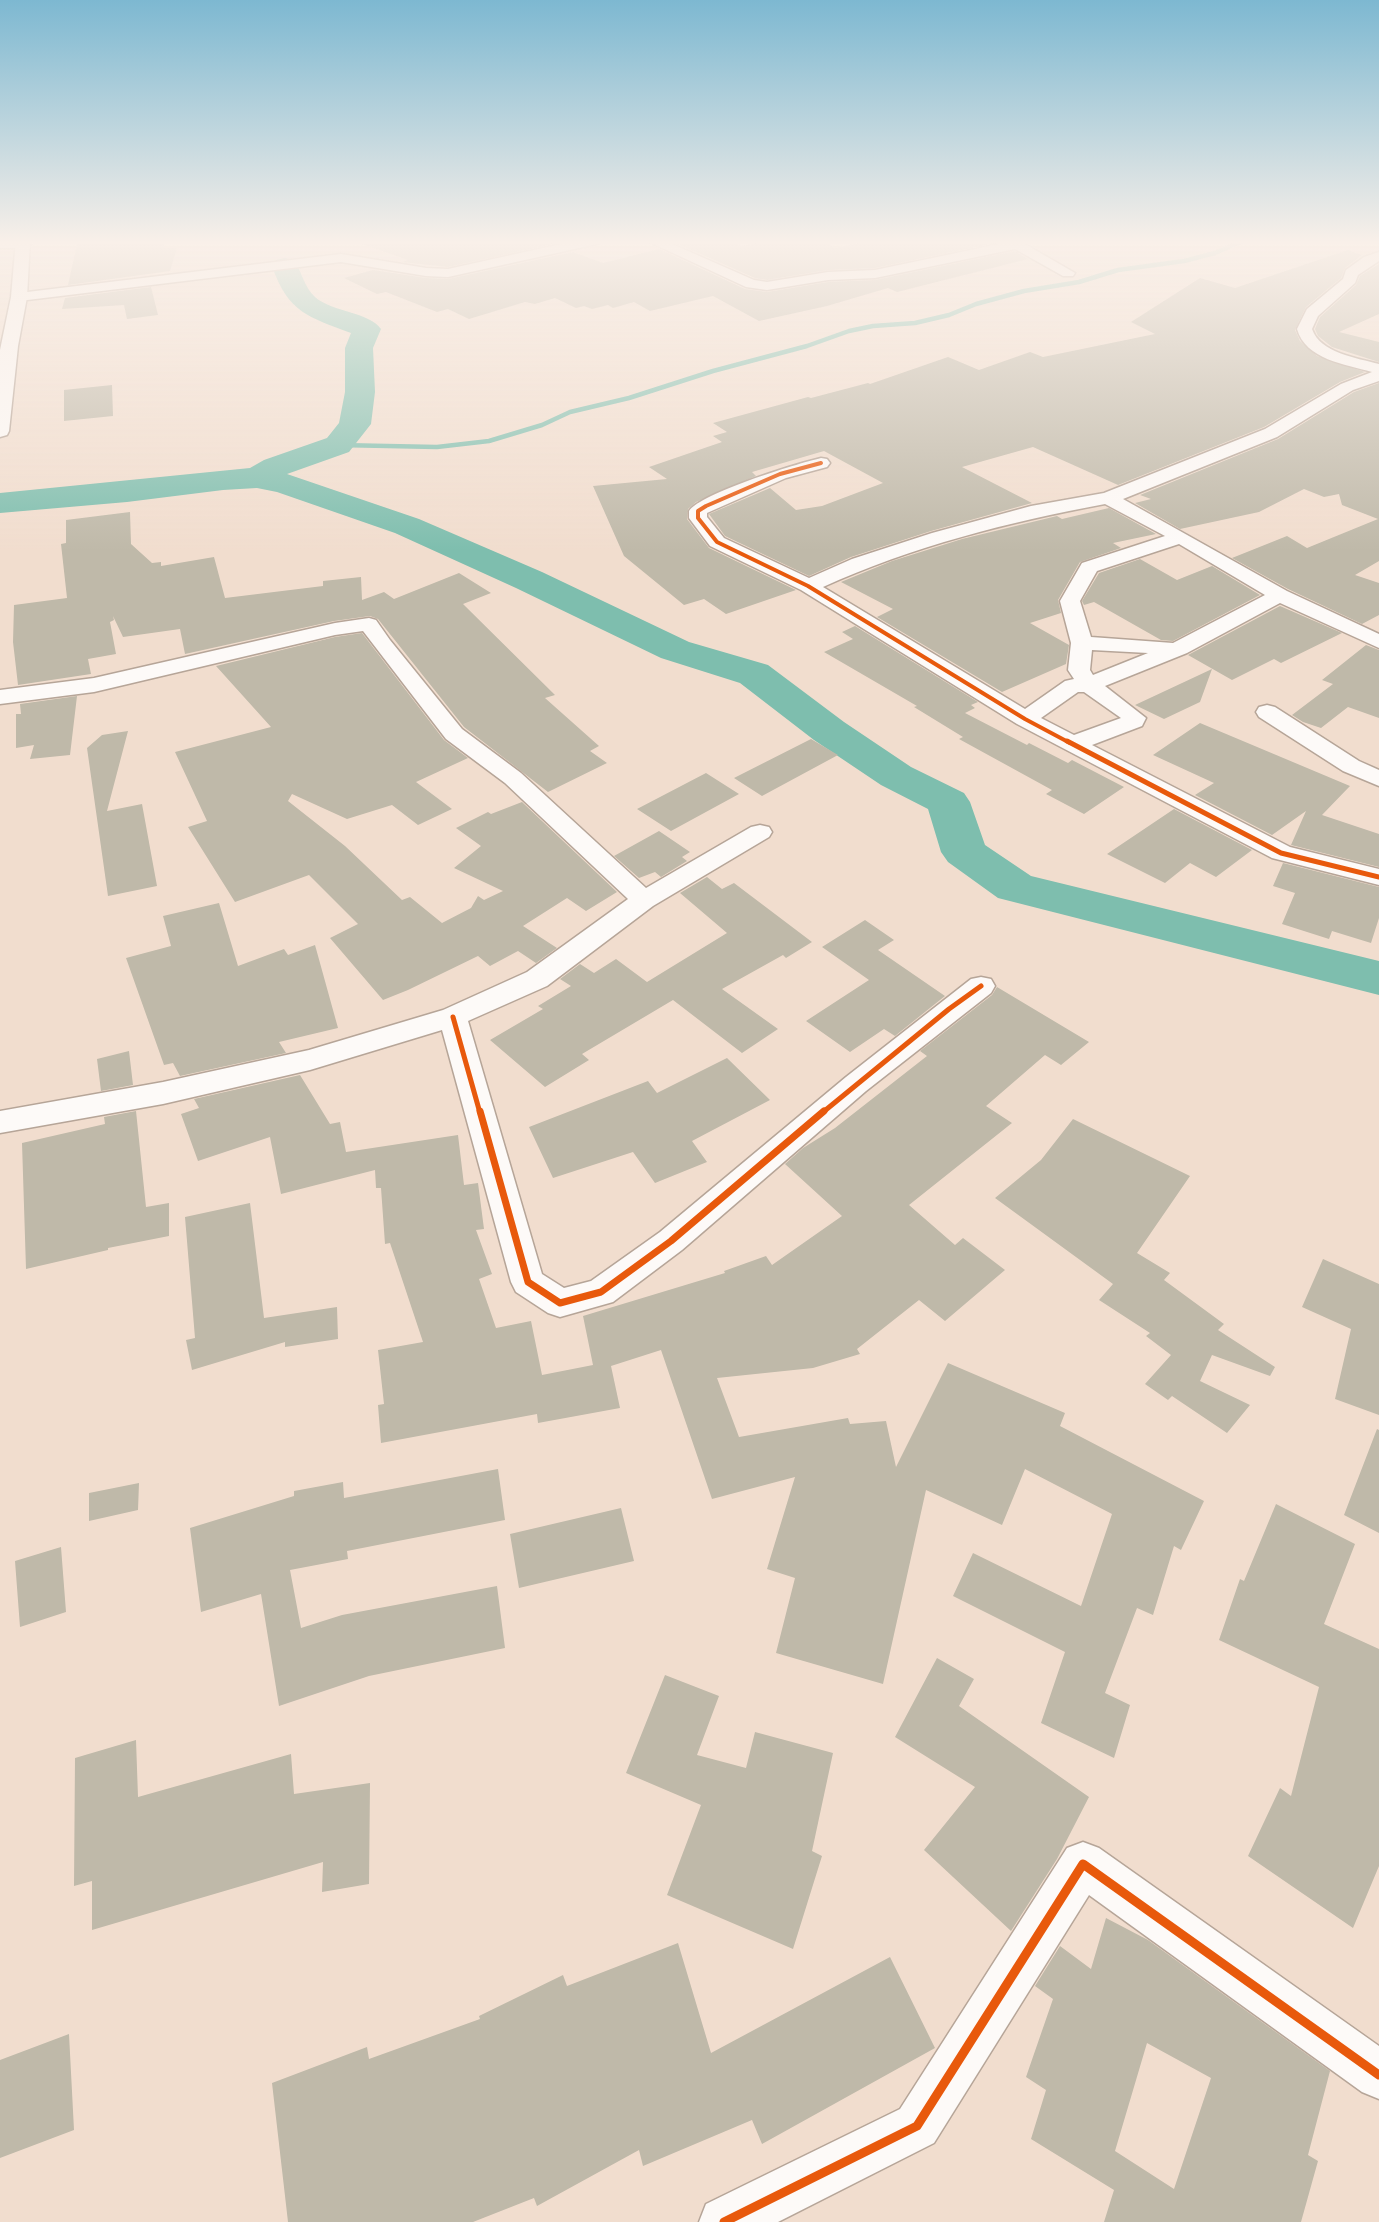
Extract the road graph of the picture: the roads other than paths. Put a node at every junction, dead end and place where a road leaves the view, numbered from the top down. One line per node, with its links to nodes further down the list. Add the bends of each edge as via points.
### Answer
1 (1309, 344): 3 (street)
2 (4, 347): 5 (main road)
3 (1379, 369)
4 (1379, 375): 7 (street, via 1347,387 1271,433)
5 (0, 431)
6 (821, 463): 9 (street, via 780,474 698,511 698,518 717,542)
7 (1108, 498): 8 (street); 9 (street, via 1031,512 939,537 859,563)
8 (1181, 537): 10 (street); 12 (street, via 1089,567 1070,601)
9 (808, 586): 17 (street)
10 (1281, 595): 11 (street); 13 (street)
11 (1379, 642)
12 (1082, 643): 13 (street); 14 (street, via 1079,670)
13 (1179, 648): 14 (street)
14 (1089, 685): 17 (street, via 1073,686); 18 (street, via 1135,717 1134,721)
15 (0, 698): 22 (street, via 94,685 369,624 454,734 513,778)
16 (1267, 712): 19 (street, via 1351,766)
17 (1025, 719): 18 (street)
18 (1072, 744): 21 (street, via 1281,853)
19 (1379, 778)
20 (760, 832): 22 (street)
21 (1379, 877)
22 (644, 900): 24 (street, via 537,979)
23 (981, 986): 24 (street, via 856,1084 671,1241 601,1292 560,1303 528,1282)
24 (453, 1017): 25 (street, via 310,1060 163,1093)
25 (0, 1122)
26 (1379, 2075): 27 (street, via 1083,1864 917,2126)
27 (724, 2222)

